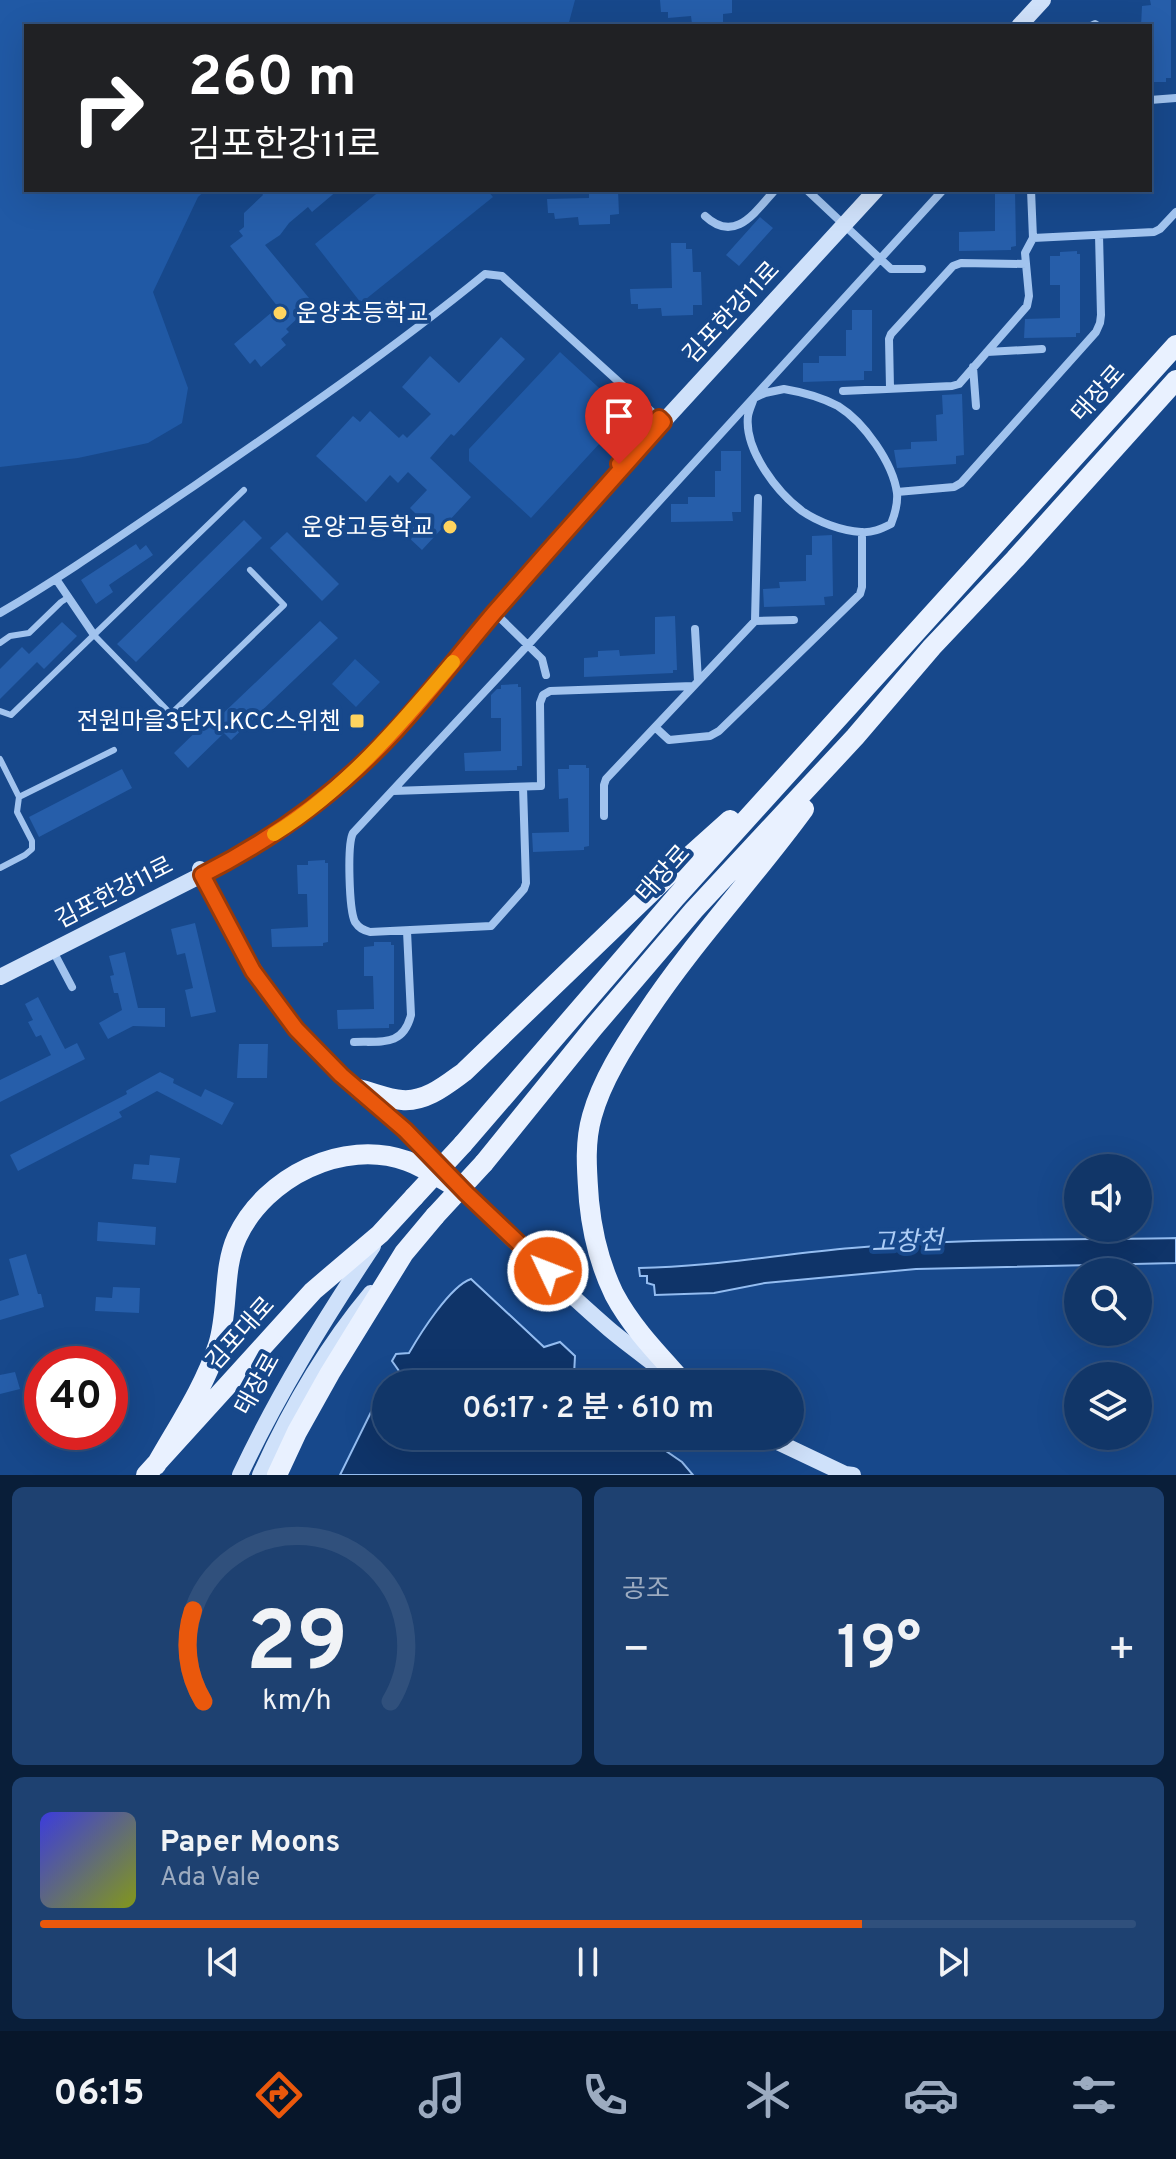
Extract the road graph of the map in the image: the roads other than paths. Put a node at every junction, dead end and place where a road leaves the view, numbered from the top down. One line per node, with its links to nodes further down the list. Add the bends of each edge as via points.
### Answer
1 (1043, 0): 3 (street)
2 (1050, 0): 4 (street)
3 (1021, 24)
4 (1028, 24)
5 (1176, 98): 6 (street)
6 (1152, 100)
7 (773, 192): 14 (street, via 744,223 723,226)
8 (809, 192): 15 (street)
9 (866, 192): 15 (street, 김포한강11로)
10 (874, 192): 15 (street, 김포한강11로)
11 (941, 192): 18 (street)
12 (1031, 192): 17 (street)
13 (1176, 212): 16 (street, via 1154,232)
14 (705, 216)
15 (842, 223): 18 (street); 30 (street, 김포한강11로)
16 (1099, 235): 17 (street); 32 (street, via 1101,315 1096,332 961,483)
17 (1033, 238): 19 (street)
18 (881, 260): 20 (street, via 891,269); 28 (street)
19 (1026, 264): 23 (street, via 1027,306); 26 (street, via 953,266 891,334)
20 (922, 269)
21 (1176, 345): 51 (main road, 태장로)
22 (1042, 349): 23 (street)
23 (987, 352): 24 (street)
24 (973, 367): 26 (street, via 952,386); 29 (street)
25 (1176, 380): 50 (main road, 태장로)
26 (890, 388): 27 (street)
27 (843, 391)
28 (754, 398): 32 (street, via 784,389 837,406 869,435); 34 (street, via 748,425 766,474 804,513); 45 (street)
29 (976, 406)
30 (661, 420): 36 (street, via 502,276 485,274 424,324); 38 (street, 김포한강11로)
31 (244, 490): 43 (lane)
32 (897, 492): 34 (street, via 891,524)
33 (758, 498): 41 (street)
34 (862, 532): 49 (street, via 860,594 719,731 669,740)
35 (250, 570): 43 (lane, via 284,605 171,714)
36 (56, 579): 37 (street); 39 (street)
37 (69, 597): 43 (street); 44 (lane, via 29,633)
38 (493, 611): 45 (street); 59 (street, 김포한강11로, via 395,731 328,795 283,829)
39 (0, 613)
40 (794, 620): 41 (street)
41 (755, 621): 47 (street)
42 (695, 629): 47 (street)
43 (94, 635): 48 (lane, via 11,715)
44 (0, 643)
45 (527, 646): 46 (street, via 542,659); 55 (street)
46 (546, 675)
47 (696, 683): 49 (street); 54 (street, via 543,695 541,786)
48 (0, 711)
49 (655, 727): 57 (street, via 606,779)
50 (855, 737): 68 (main road, 태장로, bridge, via 694,910); 70 (main road, via 788,831 668,981 604,1083 592,1116 587,1166 599,1256 614,1293)
51 (811, 749): 65 (main road, via 672,872 464,1072 421,1098 402,1100); 67 (main road, 태장로, bridge)
52 (114, 750): 56 (lane)
53 (0, 759): 56 (lane)
54 (523, 787): 55 (street); 60 (street, via 524,889 491,926)
55 (393, 791): 60 (street, via 350,838 352,914 364,931)
56 (19, 797): 58 (lane, via 17,812 32,849)
57 (604, 816)
58 (0, 868)
59 (201, 872): 61 (street, 김포한강11로); 62 (street, 김포한강11로); 65 (street, via 274,1002)
60 (407, 931): 64 (street, via 408,1026 394,1040)
61 (52, 950): 62 (street, 김포한강11로); 63 (street)
62 (0, 975)
63 (72, 987)
64 (354, 1042)
65 (358, 1089): 66 (street)
66 (466, 1193): 69 (street, via 610,1330); 72 (main road, via 408,1161 366,1155 314,1165 273,1190 236,1238 219,1341 201,1385)
67 (380, 1234): 72 (main road, 김포대로, via 313,1291); 73 (street, 태장로, via 295,1368)
68 (404, 1253): 74 (street, 태장로, via 317,1365); 75 (main road, via 330,1373)
69 (663, 1370)
70 (670, 1370)
71 (794, 1450): 76 (street)
72 (151, 1470)
73 (240, 1475)
74 (260, 1475)
75 (277, 1475)
76 (853, 1475)

